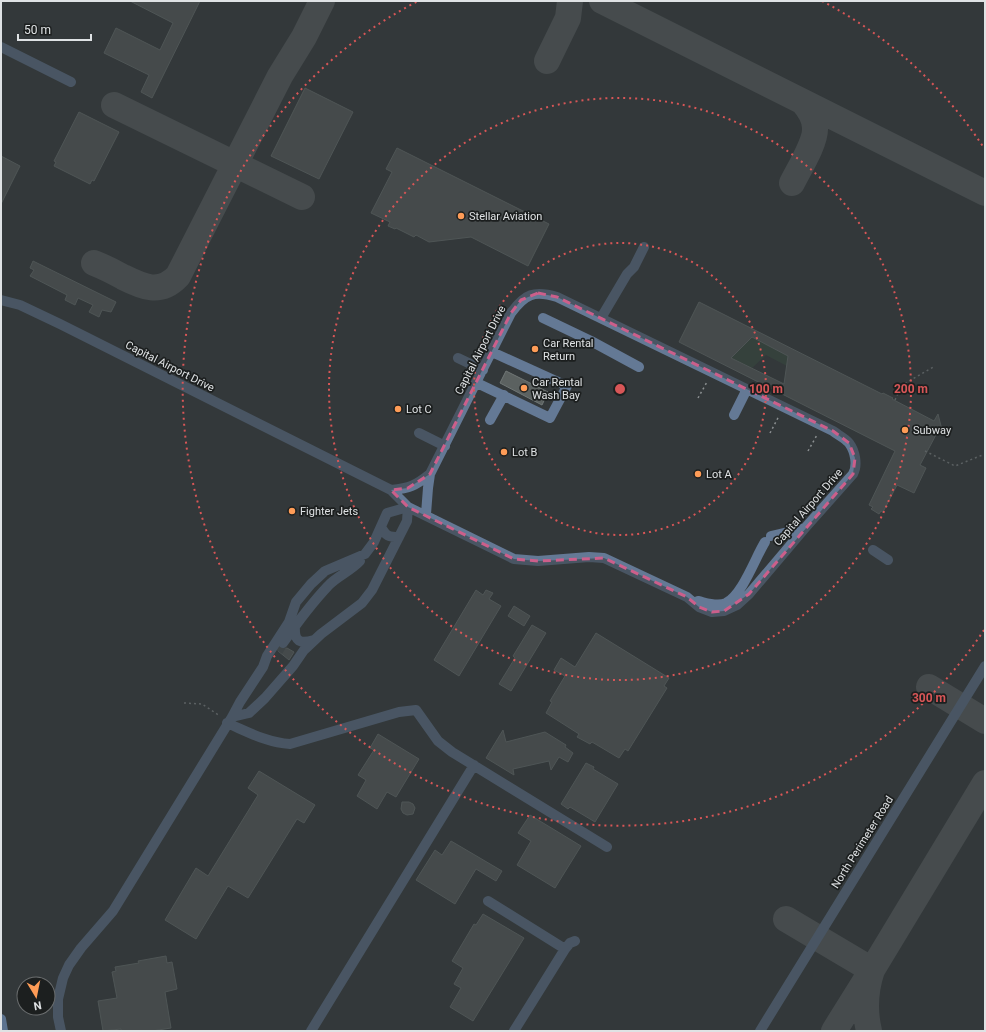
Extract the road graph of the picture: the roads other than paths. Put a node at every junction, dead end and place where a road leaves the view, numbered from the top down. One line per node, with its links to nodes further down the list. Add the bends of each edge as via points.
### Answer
1 (1, 47): 2 (street)
2 (70, 82)
3 (644, 247): 6 (street)
4 (1, 300): 19 (street, Capital Airport Drive, via 20,305 60,324)
5 (543, 318): 9 (street)
6 (601, 318): 7 (street, Capital Airport Drive, via 557,296 530,295 521,300 511,313); 12 (street, Capital Airport Drive)
7 (492, 352): 10 (street, Capital Airport Drive); 13 (street, via 567,386 550,418)
8 (458, 358): 10 (street)
9 (639, 367)
10 (483, 370): 11 (street, Capital Airport Drive)
11 (477, 383): 13 (street); 17 (street, Capital Airport Drive)
12 (747, 389): 14 (street); 23 (street, Capital Airport Drive, via 833,431 849,443 853,451 856,464 853,474)
13 (504, 395): 15 (street)
14 (734, 415)
15 (490, 420)
16 (419, 433): 17 (street)
17 (444, 446): 18 (street, Capital Airport Drive)
18 (430, 474): 19 (street, Capital Airport Drive, via 408,488); 21 (street, Capital Airport Drive)
19 (391, 490): 20 (street, Capital Airport Drive)
20 (408, 507): 21 (street, Capital Airport Drive); 22 (street, via 387,512); 24 (street, via 407,521)
21 (426, 514): 27 (street, Capital Airport Drive, via 514,559 538,561 604,558)
22 (381, 527): 24 (street, via 388,537); 28 (street, via 365,554 325,571 312,584 296,602)
23 (805, 528): 27 (street, via 768,539 739,590 726,603 713,605); 27 (street, Capital Airport Drive, via 737,605 724,612 712,612 699,607)
24 (399, 537): 29 (street, via 372,590 362,603)
25 (873, 550): 26 (street)
26 (888, 560)
27 (687, 597)
28 (292, 624): 29 (street, via 297,639 303,642); 31 (street, via 267,656); 31 (street, via 273,658)
29 (316, 639): 32 (street, via 249,713)
30 (985, 666): 43 (street, North Perimeter Road)
31 (263, 667): 32 (street)
32 (228, 720): 33 (street, via 270,741 290,744 399,712 416,710 438,741); 40 (street, via 113,911 69,965 58,999)
33 (474, 765): 34 (street); 41 (street)
34 (607, 847)
35 (488, 901): 37 (street)
36 (575, 941): 37 (street)
37 (565, 949): 42 (street)
38 (1, 1019): 39 (main road)
39 (3, 1031)
40 (61, 1031)
41 (311, 1031)
42 (514, 1031)
43 (760, 1031)

